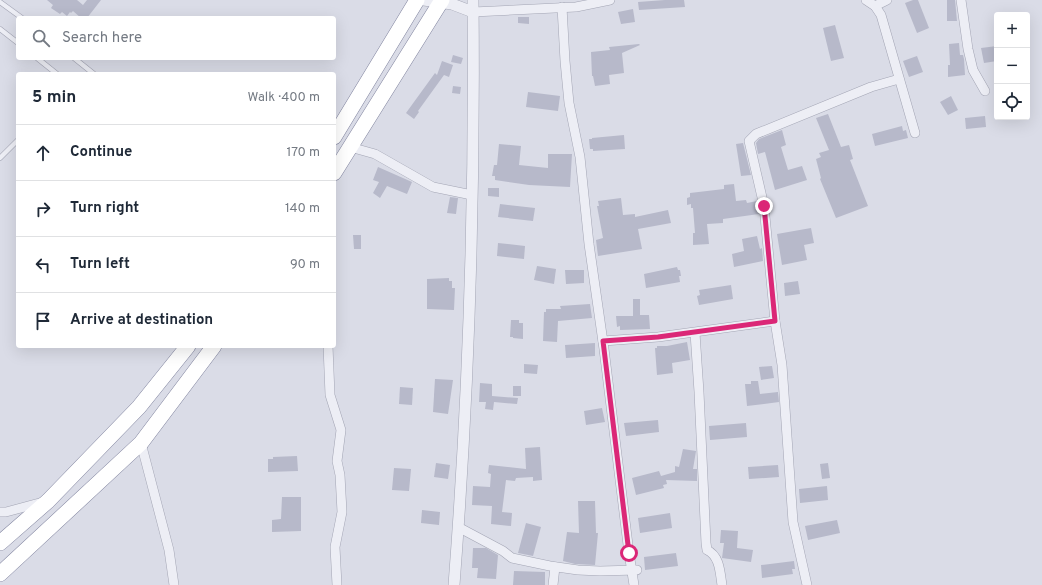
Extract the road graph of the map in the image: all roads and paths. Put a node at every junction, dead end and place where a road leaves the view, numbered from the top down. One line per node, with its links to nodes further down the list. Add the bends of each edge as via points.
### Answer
1 (417, 0): 23 (highway)
2 (424, 0): 8 (street)
3 (473, 0): 12 (street)
4 (610, 0): 11 (street)
5 (866, 0): 10 (street)
6 (887, 0): 10 (street)
7 (960, 0): 21 (street, via 968,49 974,70)
8 (441, 1): 12 (street); 26 (highway)
9 (0, 2): 13 (lane)
10 (875, 6): 20 (street)
11 (562, 8): 12 (street); 32 (street, via 569,103 580,157)
12 (473, 12): 29 (street)
13 (19, 16)
14 (0, 29): 15 (lane)
15 (16, 41)
16 (40, 60): 18 (lane)
17 (76, 60): 19 (lane)
18 (54, 72)
19 (92, 72)
20 (900, 79): 22 (street); 30 (street, via 871,87 756,134 749,141 764,206)
21 (985, 91)
22 (915, 133)
23 (336, 134)
24 (16, 142): 27 (lane)
25 (336, 146): 26 (highway)
26 (349, 150): 28 (highway); 29 (street, via 375,154 433,187)
27 (0, 158)
28 (336, 170)
29 (472, 195): 39 (street, via 469,337)
30 (775, 321): 31 (street); 50 (street, via 782,365 793,522)
31 (695, 333): 32 (street); 49 (street, via 706,543 707,550 717,561)
32 (603, 341): 48 (street)
33 (186, 348): 37 (highway, via 139,407)
34 (207, 348): 36 (highway)
35 (328, 348): 45 (street, via 330,394 341,430 337,461 342,512 335,547)
36 (141, 443): 43 (highway); 44 (street, via 169,550)
37 (48, 501): 38 (street); 40 (highway)
38 (0, 512)
39 (458, 527): 41 (street, via 512,558); 46 (street)
40 (0, 543)
41 (555, 567): 42 (street, via 600,571); 47 (street)
42 (637, 570)
43 (0, 574)
44 (174, 585)
45 (337, 585)
46 (454, 585)
47 (553, 585)
48 (634, 585)
49 (722, 585)
50 (807, 585)

